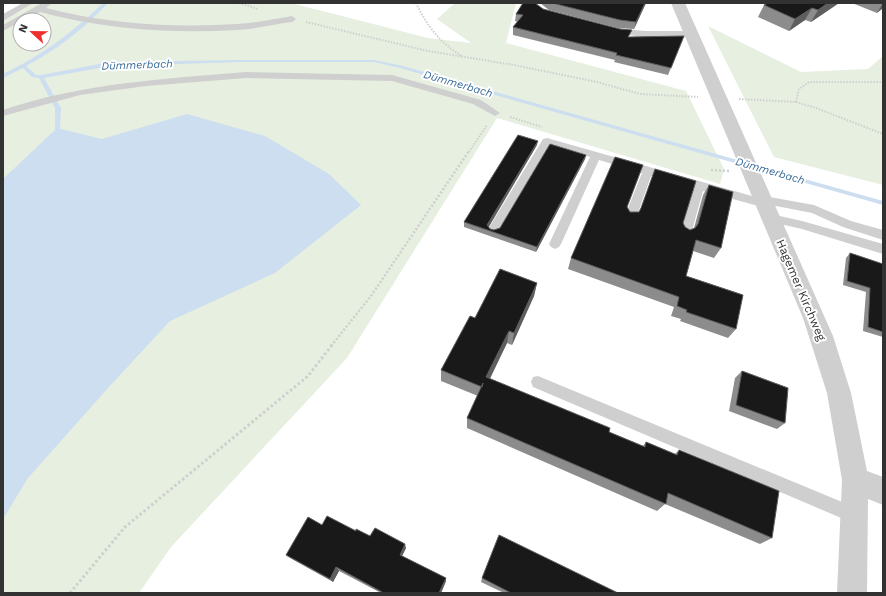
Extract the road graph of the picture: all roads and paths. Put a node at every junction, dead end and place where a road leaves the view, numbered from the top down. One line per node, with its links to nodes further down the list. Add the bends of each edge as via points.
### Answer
1 (30, 3): 7 (lane)
2 (48, 3): 6 (lane)
3 (239, 3): 8 (path)
4 (416, 3): 12 (path, via 441,42)
5 (678, 3): 11 (street, Hagemer Kirchweg)
6 (39, 9): 8 (lane, via 108,23 176,29 238,27); 9 (lane)
7 (3, 18)
8 (292, 19): 12 (path)
9 (3, 28)
10 (603, 28): 11 (lane, via 645,34)
11 (691, 34): 14 (street, Hagemer Kirchweg)
12 (464, 58): 14 (path, via 597,82 640,94)
13 (883, 82): 15 (path, via 809,82 801,85)
14 (720, 98): 15 (path); 23 (street, Hagemer Kirchweg)
15 (796, 102): 19 (path)
16 (3, 113): 17 (lane, via 80,92 146,83 246,75 392,78 477,102)
17 (495, 113): 18 (path); 36 (path, via 371,296 308,376 125,527)
18 (547, 128)
19 (883, 134)
20 (596, 155): 21 (lane); 27 (lane, via 547,141); 30 (lane)
21 (648, 170): 24 (lane); 26 (lane)
22 (710, 170): 23 (path)
23 (750, 172): 25 (street, Hagemer Kirchweg)
24 (700, 186): 25 (lane); 28 (lane)
25 (767, 207): 29 (lane, via 814,209 847,224); 31 (lane, via 802,225); 33 (street, Hagemer Kirchweg, via 821,336 839,393)
26 (630, 218)
27 (494, 229)
28 (685, 234)
29 (883, 235)
30 (555, 244)
31 (883, 249)
32 (538, 382): 35 (lane)
33 (855, 480): 34 (street); 35 (street, Hagemer Kirchweg)
34 (883, 491)
35 (854, 515): 37 (street, Hagemer Kirchweg)
36 (70, 593)
37 (852, 593)

